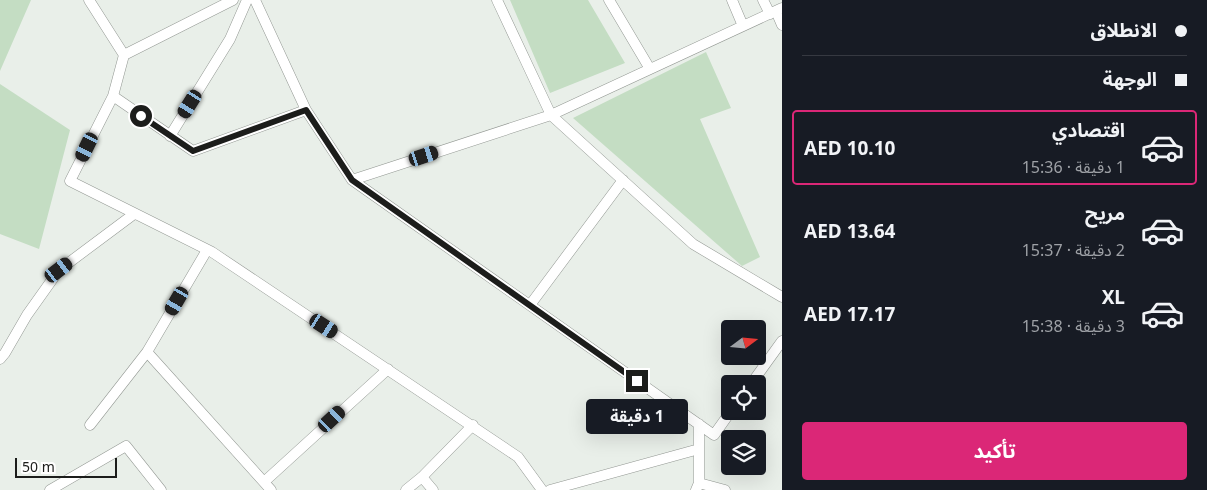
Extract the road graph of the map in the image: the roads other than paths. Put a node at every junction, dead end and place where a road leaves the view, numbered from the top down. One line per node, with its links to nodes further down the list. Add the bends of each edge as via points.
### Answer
1 (89, 0): 12 (street)
2 (233, 0): 12 (street)
3 (247, 0): 17 (street, via 230,40)
4 (254, 0): 15 (street)
5 (497, 0): 16 (street)
6 (609, 0): 13 (street)
7 (732, 0): 11 (street)
8 (763, 0): 9 (street)
9 (776, 11): 10 (street); 11 (street)
10 (782, 24)
11 (744, 26): 13 (street)
12 (124, 55): 14 (street)
13 (650, 69): 16 (street)
14 (113, 96): 17 (street); 20 (street, via 70,181)
15 (306, 110): 17 (street, via 193,151); 18 (street)
16 (551, 115): 18 (street); 19 (street)
17 (170, 136)
18 (352, 180): 23 (street)
19 (623, 180): 22 (street, via 693,244); 23 (street)
20 (134, 214): 21 (street); 26 (street, via 59,270)
21 (207, 250): 25 (street); 27 (street)
22 (782, 297)
23 (530, 305): 30 (street)
24 (782, 341): 28 (street)
25 (147, 352): 31 (street); 35 (street)
26 (0, 359)
27 (388, 369): 32 (street); 35 (street)
28 (757, 375)
29 (725, 420): 30 (street, via 714,435)
30 (699, 424): 33 (street)
31 (90, 425)
32 (473, 425): 34 (street); 41 (street, via 518,457)
33 (699, 449): 36 (street); 42 (street)
34 (422, 476): 39 (street); 40 (street)
35 (267, 486)
36 (698, 486): 43 (street)
37 (50, 490): 38 (street, via 126,446)
38 (161, 490)
39 (406, 490)
40 (433, 490)
41 (542, 490)
42 (550, 490)
43 (725, 490)

